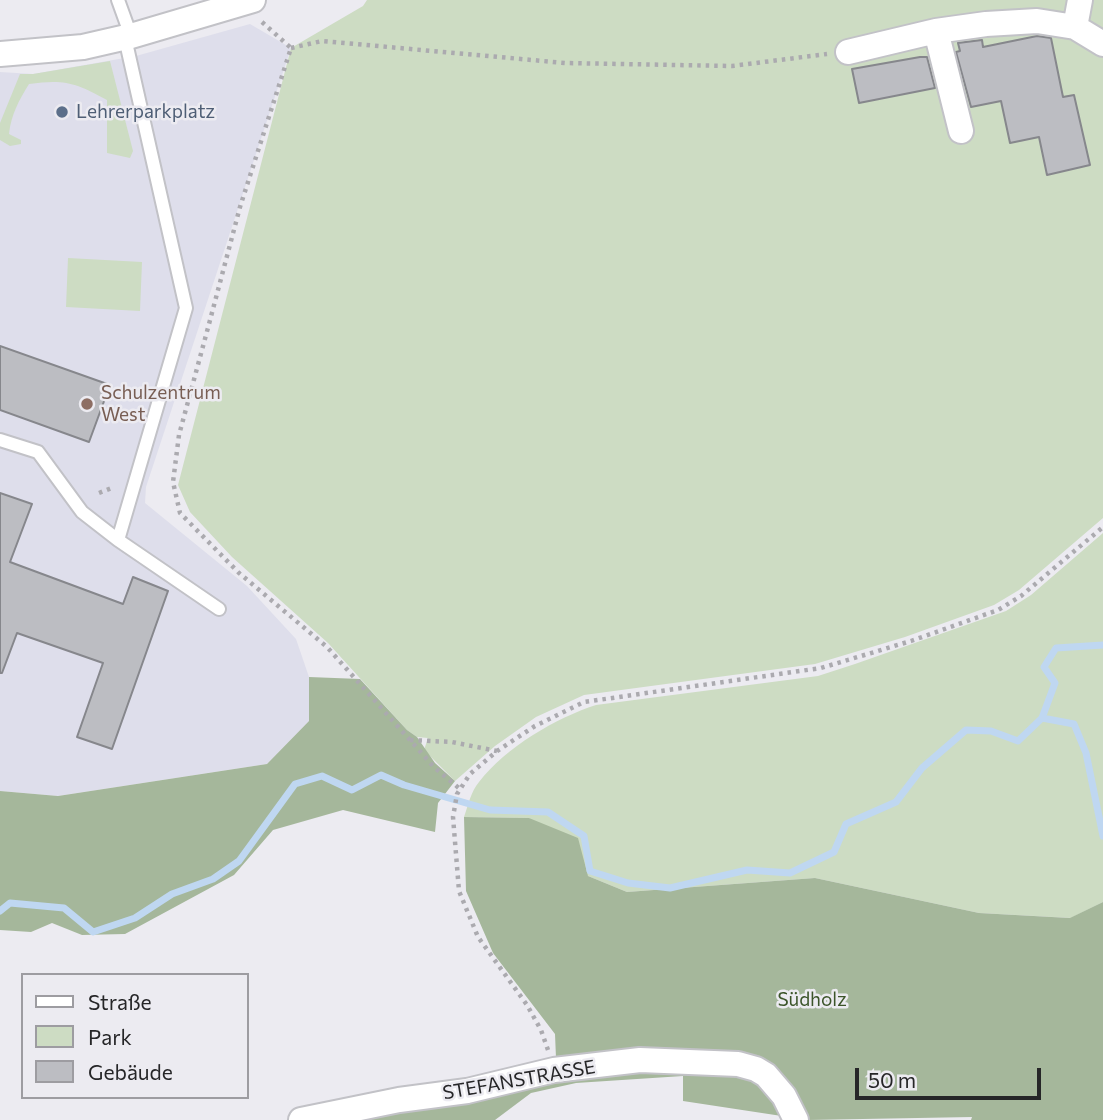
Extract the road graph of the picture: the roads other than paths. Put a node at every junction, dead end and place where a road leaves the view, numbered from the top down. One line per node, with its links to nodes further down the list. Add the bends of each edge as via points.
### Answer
1 (118, 0): 6 (lane)
2 (1080, 0): 4 (street)
3 (247, 2): 6 (street)
4 (1075, 27): 5 (street, via 1037,21); 7 (street)
5 (936, 31): 8 (street); 10 (street)
6 (128, 37): 9 (street, via 83,47); 12 (lane, via 186,308)
7 (1103, 44)
8 (848, 51)
9 (0, 54)
10 (961, 131)
11 (0, 440): 12 (lane, via 38,452 82,512)
12 (118, 540): 13 (lane)
13 (219, 609)
14 (301, 1120): 15 (street, STEFANSTRASSE, via 467,1091 554,1070 640,1060 738,1064 756,1069 784,1096)
15 (796, 1120)

